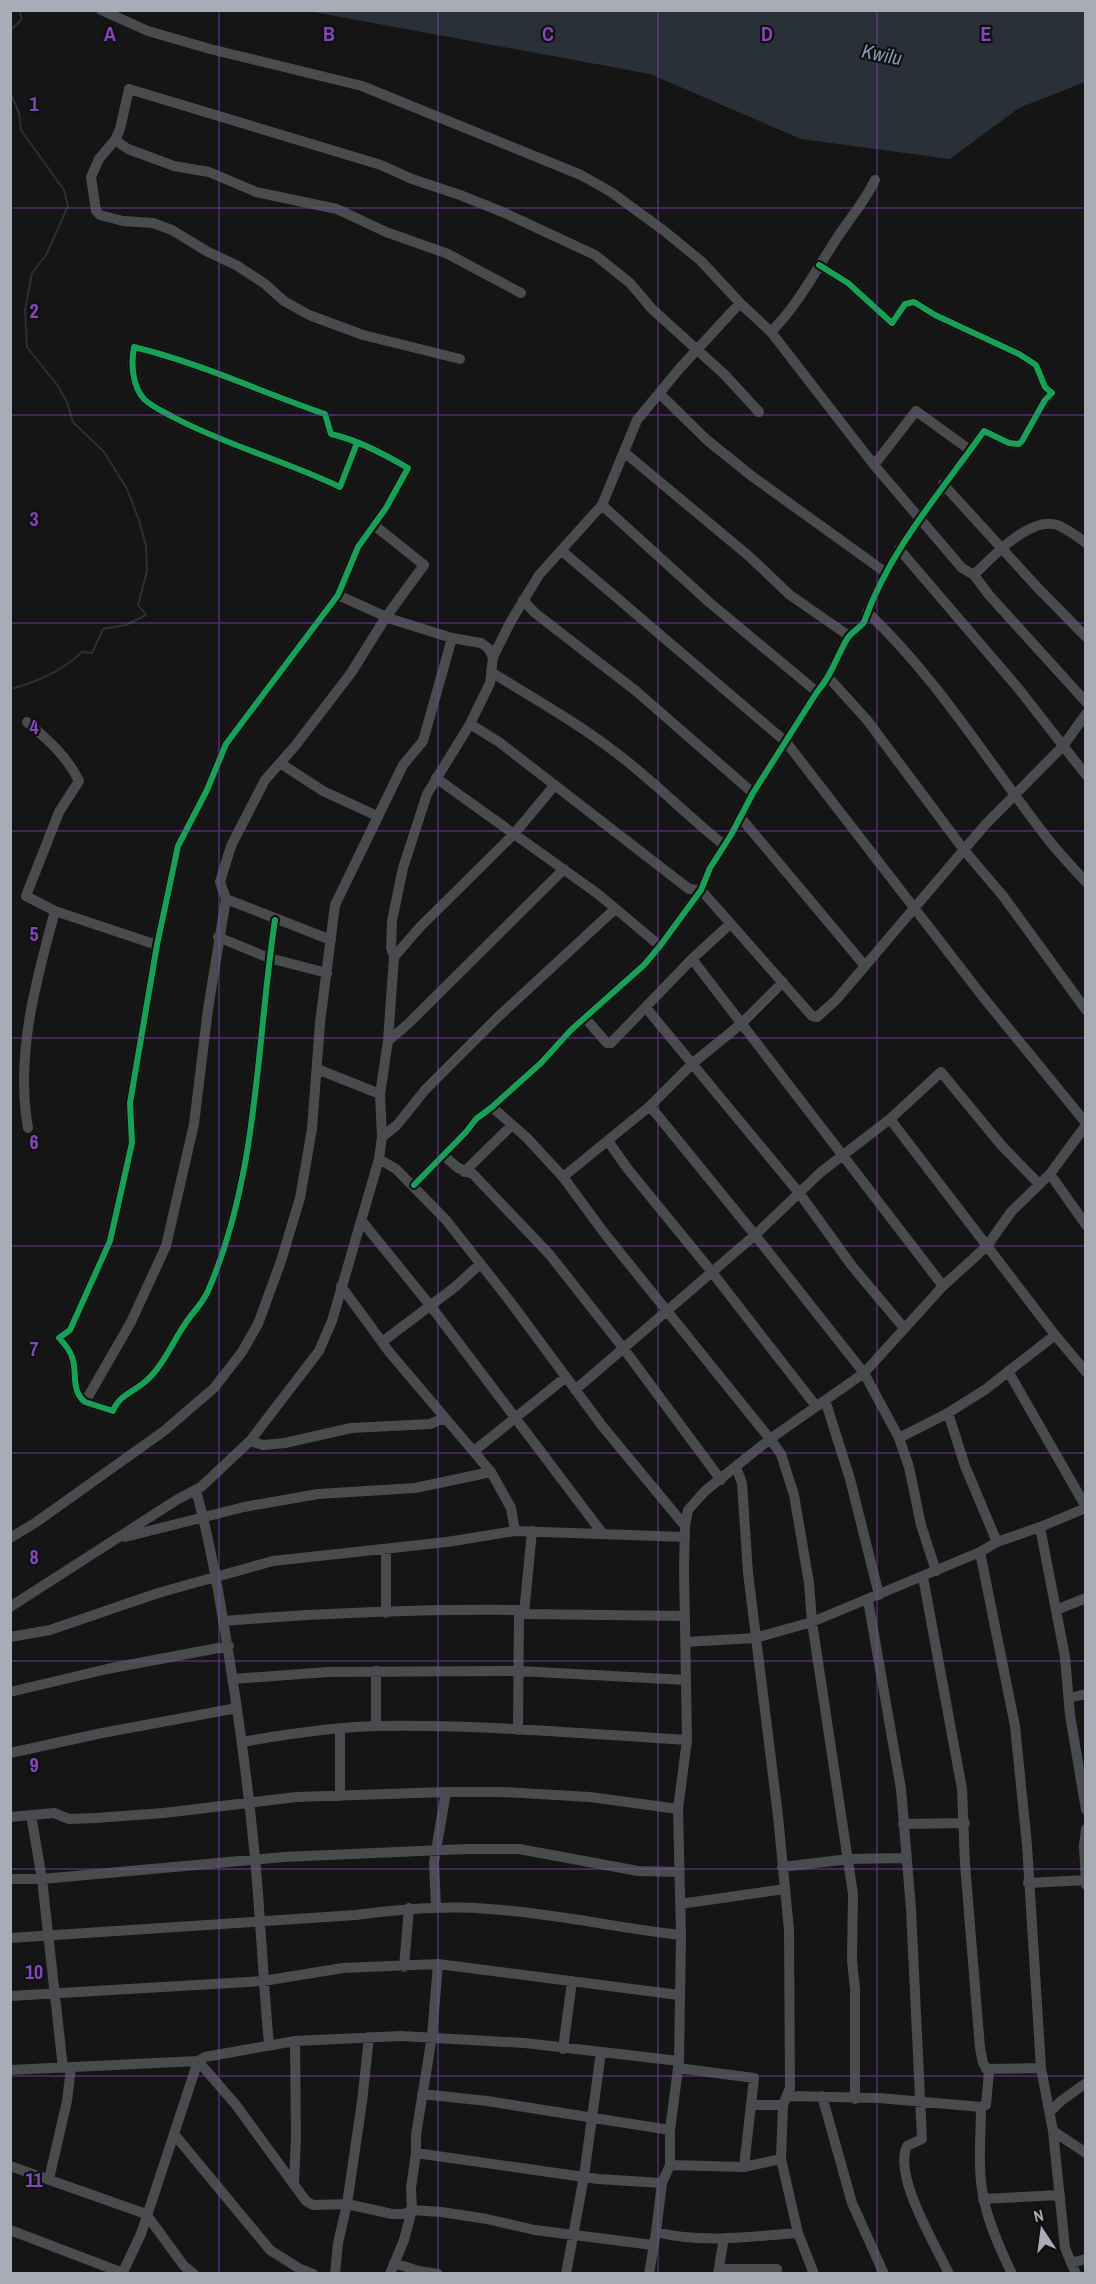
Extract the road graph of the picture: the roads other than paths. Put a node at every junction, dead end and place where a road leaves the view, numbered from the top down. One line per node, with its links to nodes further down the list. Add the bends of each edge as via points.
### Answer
1 (101, 10): 6 (street, via 148,31 210,50 362,86 581,175 663,230 701,261)
2 (115, 140): 5 (street, via 174,166 208,172 256,192 337,209 448,254); 8 (street, via 129,90 381,165 505,213 595,255); 9 (street, via 99,159 91,177 100,215 172,230 236,265 309,315 363,335)
3 (875, 180): 4 (street)
4 (819, 265): 7 (street); 13 (street, via 848,283 892,323 905,304 914,302 1036,365 1045,387 1052,393 1044,400 1022,441 1009,443 984,431)
5 (521, 293)
6 (740, 303): 7 (street); 8 (street)
7 (771, 332): 15 (street)
8 (698, 349): 10 (street); 11 (street)
9 (460, 359)
10 (659, 393): 14 (street, via 637,420); 24 (street, via 707,440 753,477)
11 (759, 412)
12 (357, 443): 12 (street, via 331,434 325,414 134,347 133,373 145,400 196,429 340,487); 19 (street, via 408,468)
13 (970, 450): 15 (street, via 916,411); 16 (street)
14 (624, 452): 17 (street); 30 (street, via 790,595)
15 (874, 465): 18 (street)
16 (943, 484): 18 (street); 21 (street)
17 (602, 505): 23 (street); 36 (street, via 710,603)
18 (919, 518): 22 (street); 25 (street, via 962,568)
19 (374, 525): 26 (street, via 358,547); 29 (street, via 424,565)
20 (1086, 543): 21 (street, via 1048,524 1031,528)
21 (1001, 548): 25 (street); 31 (street)
22 (899, 549): 24 (street); 42 (street)
23 (562, 551): 27 (street, via 539,575); 41 (street)
24 (885, 572): 28 (street)
25 (974, 575): 37 (street)
26 (338, 595): 29 (street); 65 (street, via 226,744 178,846)
27 (523, 600): 33 (street); 47 (street)
28 (867, 612): 30 (street, via 859,629); 48 (street, via 932,682)
29 (386, 617): 32 (street); 43 (street, via 351,673)
30 (849, 636): 35 (street)
31 (1086, 637)
32 (452, 638): 33 (street, via 481,643); 49 (street, via 423,741 403,765)
33 (493, 657): 34 (street)
34 (491, 672): 40 (street); 52 (street, via 615,751)
35 (829, 678): 36 (street); 53 (street, via 867,720)
36 (817, 692): 41 (street)
37 (1086, 702)
38 (1086, 714): 42 (street)
39 (27, 722): 60 (street, via 53,744 79,781 59,812 26,896)
40 (470, 724): 45 (street); 46 (street)
41 (786, 742): 47 (street); 58 (street)
42 (1063, 746): 44 (street); 48 (street)
43 (280, 764): 49 (street, via 323,791); 57 (street, via 265,780 231,846 220,882)
44 (1086, 775)
45 (436, 777): 51 (street); 67 (street, via 402,868 392,921)
46 (554, 786): 51 (street); 56 (street, via 689,889)
47 (753, 793): 50 (street)
48 (1016, 795): 53 (street); 55 (street)
49 (376, 816): 64 (street, via 335,905)
50 (741, 818): 52 (street); 70 (street)
51 (514, 834): 54 (street); 67 (street)
52 (724, 845): 56 (street)
53 (964, 850): 58 (street); 74 (street, via 1003,896)
54 (564, 869): 59 (street); 77 (street)
55 (1086, 882)
56 (701, 890): 62 (street); 66 (street)
57 (226, 899): 61 (street); 63 (street)
58 (915, 907): 70 (street); 86 (street)
59 (615, 909): 66 (street); 87 (street, via 498,1017)
60 (55, 911): 65 (street); 85 (street, via 36,981 26,1047 24,1101)
61 (275, 920): 64 (street); 68 (street)
62 (730, 924): 69 (street); 72 (street)
63 (218, 937): 68 (street); 117 (street, via 195,1124 166,1246 134,1315)
64 (331, 940): 71 (street)
65 (157, 945): 117 (street, via 130,1103 132,1143 110,1241 70,1330 59,1338 72,1357 75,1385)
66 (660, 946): 75 (street)
67 (394, 957): 77 (street)
68 (269, 958): 71 (street); 117 (street, via 256,1100 243,1176 223,1255 207,1294 160,1366 126,1394 113,1411)
69 (692, 959): 73 (street); 76 (street)
70 (865, 966): 72 (street, via 817,1017)
71 (327, 973): 79 (street)
72 (783, 982): 76 (street)
73 (647, 1008): 75 (street, via 611,1043); 78 (street)
74 (1086, 1010)
75 (585, 1018): 82 (street)
76 (741, 1024): 78 (street); 90 (street)
77 (388, 1041): 80 (street)
78 (693, 1063): 81 (street); 97 (street)
79 (317, 1069): 80 (street); 137 (street, via 300,1198 258,1324 242,1352 214,1388 164,1431)
80 (380, 1094): 87 (street)
81 (650, 1106): 88 (street); 100 (street)
82 (492, 1107): 84 (street); 89 (street)
83 (890, 1119): 90 (street); 95 (street, via 941,1072); 101 (street)
84 (511, 1126): 92 (street); 94 (street)
85 (28, 1128)
86 (1084, 1131): 93 (street)
87 (382, 1137): 91 (street)
88 (608, 1141): 94 (street); 103 (street)
89 (443, 1155): 92 (street); 96 (street)
90 (843, 1156): 97 (street); 105 (street)
91 (379, 1159): 96 (street); 98 (street)
92 (464, 1172): 111 (street, via 473,1174 550,1255)
93 (1050, 1174): 95 (street); 99 (street)
94 (562, 1177): 107 (street)
95 (1039, 1184): 101 (street, via 1011,1212)
96 (414, 1185): 102 (street)
97 (800, 1194): 100 (street); 108 (street, via 852,1266)
98 (361, 1220): 104 (street); 106 (street)
99 (1086, 1226)
100 (755, 1235): 103 (street); 114 (street)
101 (987, 1246): 105 (street); 109 (street)
102 (480, 1264): 106 (street); 115 (street)
103 (711, 1271): 107 (street); 118 (street)
104 (341, 1286): 110 (street); 124 (street, via 319,1351)
105 (944, 1286): 108 (street)
106 (430, 1305): 110 (street); 120 (street)
107 (667, 1311): 111 (street); 123 (street)
108 (904, 1328): 114 (street)
109 (1055, 1335): 112 (street); 113 (street)
110 (382, 1342): 121 (street)
111 (624, 1349): 116 (street); 128 (street)
112 (1008, 1371): 119 (street); 130 (street)
113 (1086, 1372)
114 (864, 1373): 118 (street); 122 (street)
115 (566, 1377): 116 (street); 120 (street)
116 (575, 1390): 135 (street)
117 (86, 1402)
118 (816, 1406): 123 (street); 145 (street, via 826,1403 833,1422)
119 (948, 1413): 122 (street); 139 (street)
120 (516, 1416): 125 (street); 136 (street)
121 (445, 1418): 124 (street, via 430,1424 351,1428 285,1443 263,1445); 125 (street)
122 (899, 1438): 142 (street)
123 (770, 1439): 126 (street); 154 (street, via 781,1454 794,1495)
124 (250, 1441): 129 (street)
125 (474, 1451): 127 (street)
126 (736, 1467): 128 (street); 156 (street, via 742,1483)
127 (491, 1472): 131 (street, via 415,1488 318,1494); 134 (street, via 511,1508)
128 (721, 1480): 135 (street, via 688,1510)
129 (196, 1490): 131 (street); 138 (street)
130 (1086, 1508): 132 (street)
131 (203, 1517): 138 (street); 143 (street)
132 (1040, 1527): 139 (street); 149 (street)
133 (532, 1530): 134 (street); 136 (street); 150 (street)
134 (515, 1531): 140 (street)
135 (685, 1532): 136 (street); 152 (street)
136 (603, 1534)
137 (10, 1538)
138 (113, 1540): 148 (street)
139 (997, 1542): 141 (street)
140 (386, 1550): 143 (street, via 273,1561); 151 (street)
141 (980, 1552): 142 (street); 193 (street, via 1015,1726)
142 (936, 1571): 144 (street)
143 (216, 1577): 153 (street); 155 (street, via 50,1630)
144 (923, 1577): 145 (street); 181 (street, via 962,1789)
145 (879, 1594): 147 (street)
146 (1086, 1598): 149 (street)
147 (868, 1600): 154 (street); 182 (street, via 901,1790)
148 (10, 1607)
149 (1056, 1610): 165 (street)
150 (521, 1612): 151 (street); 152 (street); 160 (street)
151 (386, 1613): 153 (street)
152 (685, 1616): 157 (street)
153 (224, 1621): 158 (street)
154 (812, 1622): 156 (street); 187 (street)
155 (10, 1637)
156 (755, 1638): 157 (street); 188 (street)
157 (685, 1642): 162 (street)
158 (229, 1646): 161 (street); 163 (street, via 118,1666)
159 (376, 1671): 160 (street); 161 (street); 167 (street)
160 (519, 1671): 162 (street); 169 (street)
161 (232, 1678): 166 (street)
162 (686, 1680): 170 (street)
163 (10, 1692)
164 (1086, 1694): 165 (street)
165 (1070, 1698): 173 (street)
166 (237, 1708): 171 (street); 172 (street)
167 (376, 1726): 168 (street); 169 (street)
168 (340, 1728): 171 (street); 175 (street)
169 (518, 1730): 170 (street)
170 (687, 1740): 177 (street)
171 (242, 1742): 176 (street)
172 (10, 1753)
173 (1083, 1781): 178 (street)
174 (446, 1792): 175 (street); 177 (street, via 590,1797); 184 (street)
175 (340, 1796): 176 (street)
176 (248, 1803): 179 (street, via 95,1818 69,1819 54,1813); 186 (street)
177 (678, 1809): 189 (street)
178 (1086, 1810)
179 (31, 1815): 180 (street); 191 (street)
180 (10, 1817)
181 (964, 1823): 182 (street); 220 (street, via 980,2048)
182 (903, 1824): 185 (street)
183 (1086, 1829): 192 (street)
184 (436, 1851): 186 (street); 189 (street, via 519,1850 638,1870); 198 (street)
185 (905, 1858): 187 (street); 227 (street)
186 (254, 1859): 191 (street); 199 (street)
187 (849, 1859): 188 (street); 225 (street, via 853,1894)
188 (782, 1867): 195 (street)
189 (678, 1872): 196 (street)
190 (10, 1879): 191 (street)
191 (42, 1879): 200 (street)
192 (1085, 1880): 193 (street); 194 (street)
193 (1028, 1883): 219 (street)
194 (1086, 1885)
195 (785, 1888): 196 (street); 226 (street, via 791,2045)
196 (680, 1904): 201 (street)
197 (409, 1908): 198 (street); 199 (street); 204 (street)
198 (436, 1908): 201 (street, via 489,1909)
199 (260, 1921): 200 (street); 206 (street)
200 (48, 1934): 202 (street); 207 (street)
201 (681, 1935): 208 (street)
202 (10, 1938)
203 (438, 1964): 204 (street); 205 (street); 210 (street)
204 (404, 1967): 206 (street, via 343,1968)
205 (572, 1981): 208 (street); 214 (street)
206 (263, 1982): 207 (street); 213 (street)
207 (54, 1995): 209 (street); 218 (street)
208 (679, 1995): 217 (street)
209 (10, 1996)
210 (432, 2036): 211 (street); 214 (street); 223 (street)
211 (369, 2037): 212 (street); 247 (street)
212 (295, 2041): 213 (street); 243 (street)
213 (269, 2044): 216 (street)
214 (563, 2049): 215 (street)
215 (600, 2052): 217 (street); 231 (street)
216 (198, 2061): 218 (street); 234 (street); 243 (street)
217 (679, 2064): 228 (street, via 754,2078); 232 (street)
218 (67, 2068): 221 (street); 242 (street, via 67,2101)
219 (1041, 2068): 220 (street); 230 (street)
220 (986, 2069): 229 (street, via 986,2105)
221 (10, 2070)
222 (1086, 2083): 230 (street)
223 (422, 2094): 231 (street); 235 (street)
224 (822, 2096): 225 (street); 226 (street); 269 (street, via 852,2204)
225 (855, 2098): 227 (street)
226 (786, 2100): 228 (street); 237 (street)
227 (921, 2103): 229 (street); 270 (street, via 922,2139 907,2145 904,2169 910,2192)
228 (752, 2105): 240 (street)
229 (981, 2107): 246 (street)
230 (1050, 2112): 233 (street)
231 (591, 2118): 232 (street); 241 (street)
232 (670, 2130): 238 (street)
233 (1053, 2131): 236 (street); 245 (street)
234 (174, 2134): 249 (street); 262 (street, via 270,2250)
235 (416, 2153): 241 (street); 248 (street)
236 (1086, 2153)
237 (781, 2159): 240 (street); 252 (street)
238 (670, 2165): 240 (street); 244 (street)
239 (10, 2166): 242 (street)
240 (744, 2167)
241 (584, 2176): 244 (street); 253 (street)
242 (49, 2179): 249 (street)
243 (294, 2182): 247 (street, via 313,2205)
244 (662, 2183): 251 (street)
245 (1060, 2195): 246 (street); 258 (street, via 1065,2248)
246 (983, 2199): 271 (street)
247 (347, 2204): 248 (street, via 392,2214); 263 (street)
248 (412, 2210): 253 (street); 257 (street)
249 (146, 2214): 260 (street); 261 (street)
250 (10, 2229): 260 (street)
251 (657, 2232): 254 (street); 255 (street)
252 (798, 2233): 254 (street); 268 (street)
253 (572, 2235): 255 (street); 265 (street)
254 (724, 2238): 259 (street)
255 (653, 2245): 266 (street)
256 (1086, 2259): 258 (street)
257 (392, 2268): 264 (street)
258 (1074, 2269)
259 (719, 2271): 267 (street, via 777,2269)
260 (123, 2273)
261 (194, 2274)
262 (313, 2274)
263 (335, 2274)
264 (438, 2274)
265 (566, 2274)
266 (649, 2274)
267 (776, 2274)
268 (814, 2274)
269 (884, 2274)
270 (949, 2274)
271 (1012, 2274)

